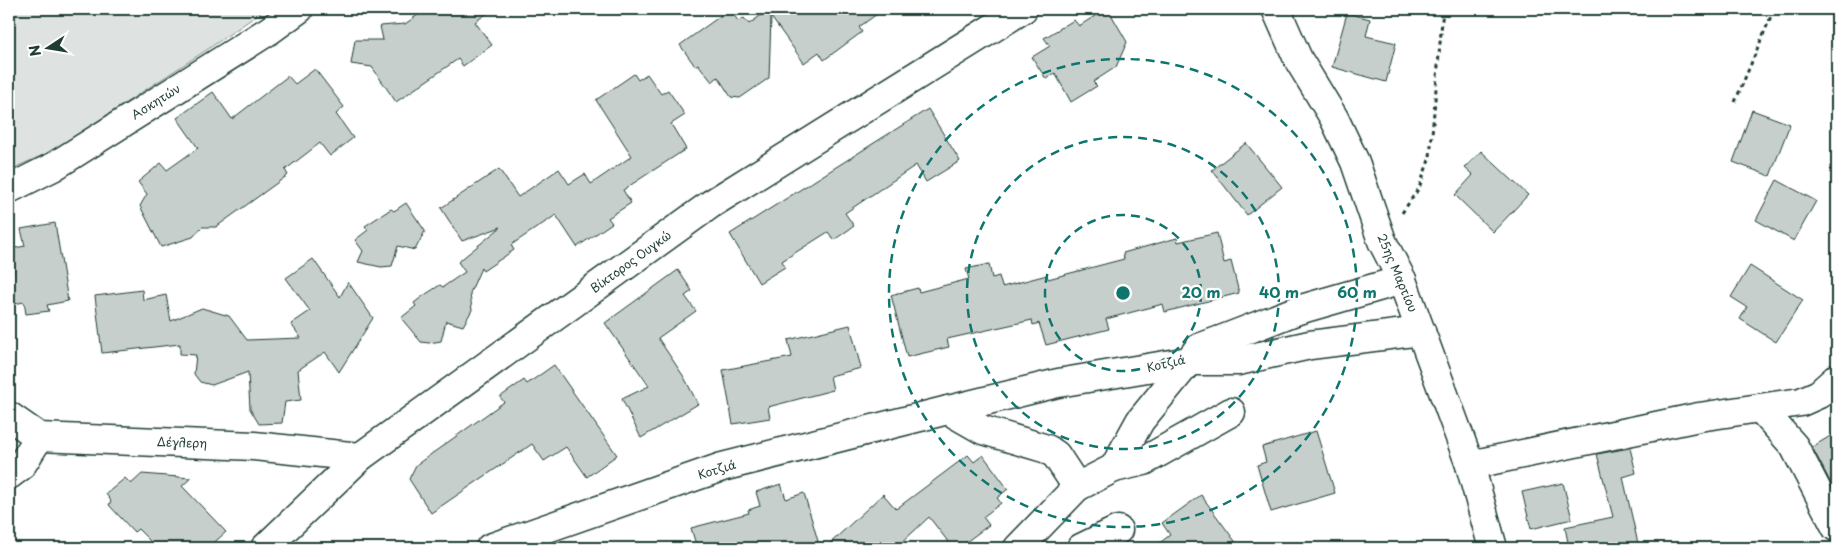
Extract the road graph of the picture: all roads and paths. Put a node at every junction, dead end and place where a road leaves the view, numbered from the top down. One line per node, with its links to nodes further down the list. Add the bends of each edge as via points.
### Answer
1 (299, 9): 7 (street, Ασκητών, via 52,167)
2 (1023, 9): 18 (street, Βίκτορος Ουγκώ, via 711,204)
3 (1276, 9): 8 (street, 25ης Μαρτίου, via 1298,59 1346,142)
4 (1443, 9): 8 (path, via 1430,156 1419,188)
5 (1774, 9): 6 (path)
6 (1736, 102)
7 (9, 189)
8 (1382, 242): 9 (street, 25ης Μαρτίου)
9 (1402, 280): 10 (street, 25ης Μαρτίου); 11 (street, Κοτζιά, via 1298,310 1199,348)
10 (1421, 331): 11 (street, via 1310,345 1238,360); 19 (street, 25ης Μαρτίου)
11 (1188, 361): 14 (street, Κοτζιά, via 1058,384); 20 (street, via 1140,422)
12 (1837, 378): 13 (street, via 1819,394 1801,402)
13 (1760, 408): 19 (street, via 1699,417); 23 (street, via 1794,446)
14 (948, 410): 22 (street, via 983,430 1047,449 1056,455); 26 (street, Κοτζιά, via 722,467)
15 (1231, 412): 20 (street, via 1144,461)
16 (9, 416): 17 (street)
17 (39, 437): 18 (street, Δέγλερη, via 254,446); 21 (street, via 21,466)
18 (360, 457): 25 (street, Βίκτορος Ουγκώ)
19 (1470, 465): 29 (street, 25ης Μαρτίου)
20 (1114, 468): 22 (street)
21 (9, 475)
22 (1077, 487): 27 (street)
23 (1836, 527)
24 (1118, 530): 28 (street)
25 (265, 548)
26 (490, 548)
27 (1018, 548)
28 (1081, 548)
29 (1493, 548)

